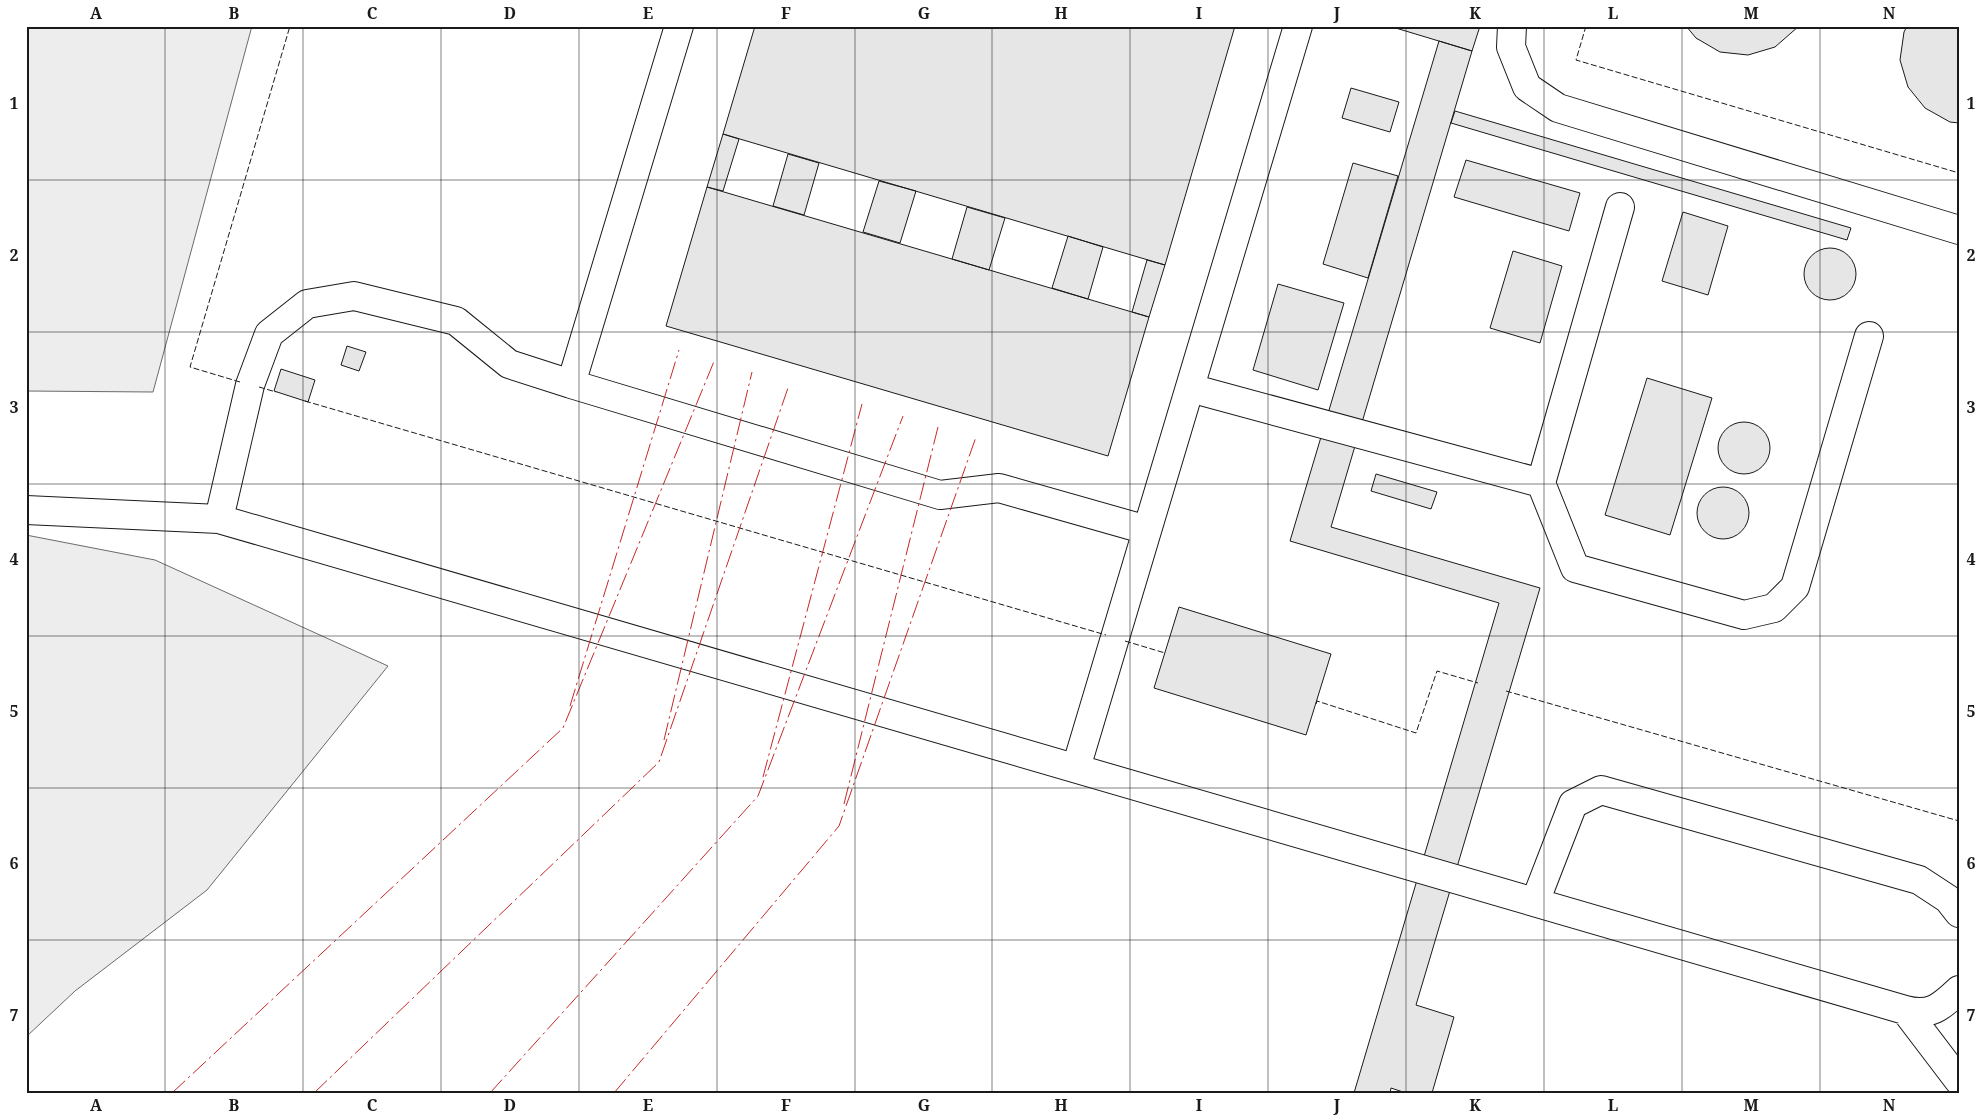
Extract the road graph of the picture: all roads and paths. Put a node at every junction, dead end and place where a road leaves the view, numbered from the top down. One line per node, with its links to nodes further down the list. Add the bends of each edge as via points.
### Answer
1 (679, 26): 7 (street)
2 (1298, 26): 8 (street)
3 (1512, 26): 5 (street, via 1511,47 1527,87 1558,108)
4 (1620, 206): 9 (street)
5 (1959, 230)
6 (1869, 336): 9 (street, via 1795,587 1774,608 1744,616 1575,568)
7 (571, 384): 11 (street, via 509,364 456,321 354,296 307,304 269,334 250,384); 12 (street, via 940,495 999,488)
8 (1190, 388): 9 (street); 12 (street)
9 (1541, 482)
10 (26, 510): 11 (street)
11 (219, 519): 13 (street)
12 (1147, 530): 13 (street)
13 (1076, 768): 14 (street)
14 (1535, 902): 15 (street, via 1573,804 1601,790 1919,880 1948,899); 17 (street)
15 (1959, 913)
16 (1959, 990): 17 (street, via 1940,1007 1916,1013)
17 (1905, 1010): 18 (street)
18 (1959, 1081)

